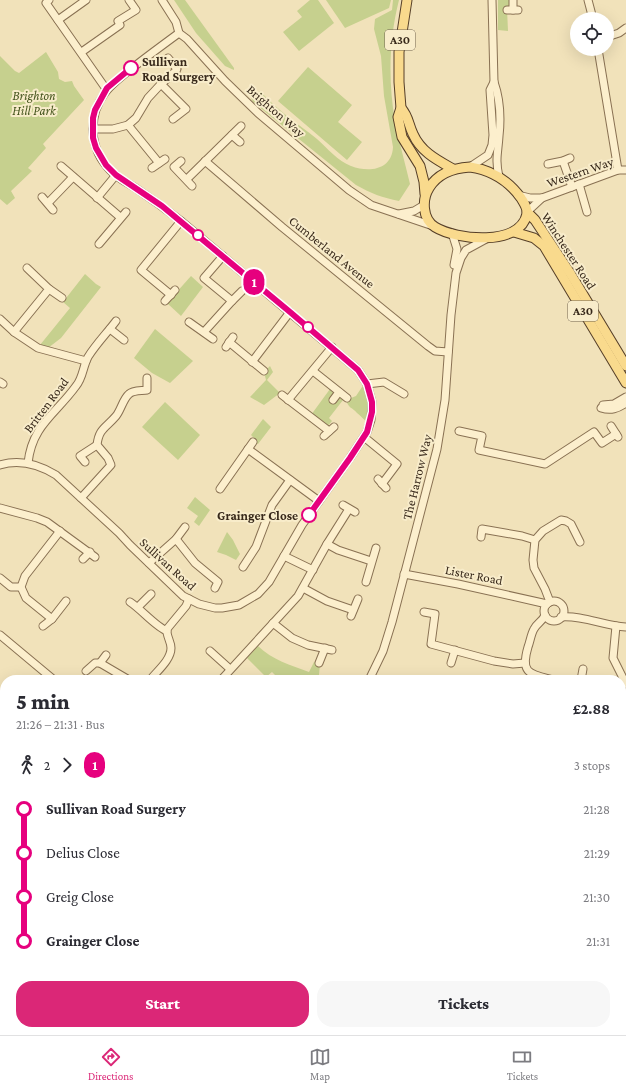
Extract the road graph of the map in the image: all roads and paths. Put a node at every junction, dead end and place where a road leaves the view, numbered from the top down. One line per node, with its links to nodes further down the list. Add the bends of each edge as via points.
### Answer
1 (49, 0): 11 (street, via 46,3)
2 (86, 0): 11 (street)
3 (129, 0): 15 (street, via 136,10 118,21 120,25)
4 (162, 0): 13 (street, Brighton Way, via 176,22)
5 (407, 0): 23 (main road, A30, via 399,52)
6 (492, 0): 18 (street)
7 (513, 0): 9 (street)
8 (588, 0): 10 (street)
9 (513, 10)
10 (591, 12)
11 (58, 20): 20 (street)
12 (626, 28): 14 (street)
13 (179, 33): 20 (street, Sullivan Road); 58 (street, Brighton Way, via 244,100 349,190 371,205)
14 (614, 34)
15 (83, 51)
16 (599, 56): 40 (street)
17 (168, 58): 19 (street, via 177,70)
18 (494, 82): 21 (street); 22 (street)
19 (161, 84): 25 (street, via 186,109); 26 (street)
20 (107, 88): 28 (street, Sullivan Road, via 95,110)
21 (490, 90): 22 (street); 24 (street)
22 (499, 102): 24 (street); 44 (street, via 496,158)
23 (401, 108): 39 (main road, A30, via 407,115 412,133 422,148); 48 (main road, A30, via 398,117 402,137 420,166)
24 (492, 111): 37 (street, via 493,138 490,150)
25 (173, 119)
26 (128, 125): 28 (street, via 124,128); 38 (street, via 162,161)
27 (241, 126): 29 (street)
28 (93, 129): 42 (street, Sullivan Road, via 93,138 99,154)
29 (232, 135): 30 (street); 33 (street)
30 (240, 142)
31 (570, 158): 34 (street)
32 (181, 161): 45 (street, via 174,167)
33 (205, 161): 45 (street); 84 (street, Cumberland Avenue, via 433,350)
34 (563, 161): 35 (street); 47 (street)
35 (548, 164)
36 (61, 166): 43 (street)
37 (470, 167): 39 (main road, A30); 44 (main road, A30, via 489,171)
38 (152, 168)
39 (453, 169): 48 (main road, A30, via 438,177)
40 (618, 170): 41 (street, Western Way); 47 (street, Western Way)
41 (626, 170)
42 (116, 175): 51 (street); 59 (street, Sullivan Road)
43 (73, 177): 51 (street); 53 (street)
44 (499, 177): 49 (main road, A30)
45 (187, 179): 46 (street)
46 (192, 186)
47 (575, 186): 52 (street, Western Way); 57 (street)
48 (425, 194): 54 (main road, A30)
49 (518, 195): 52 (street, Western Way); 56 (main road, A30)
50 (42, 197): 53 (street)
51 (97, 198): 64 (street, via 123,215)
52 (542, 198): 56 (street, Western Way)
53 (48, 203): 55 (street)
54 (424, 205): 58 (street, via 414,211); 60 (main road, A30, via 425,212)
55 (53, 210)
56 (527, 212): 61 (main road, via 524,223); 87 (main road, Winchester Road / A30, via 570,273)
57 (587, 212)
58 (399, 214): 60 (street, Brighton Way)
59 (181, 221): 65 (street, Sullivan Road); 72 (street, via 141,270 173,292)
60 (434, 226): 62 (main road, A30)
61 (514, 232): 63 (main road, A30); 91 (main road, Winchester Road / A30, via 534,238 544,246)
62 (452, 233): 63 (main road, A30, via 471,238); 67 (street, The Harrow Way, via 457,249 454,268)
63 (488, 238): 67 (street, The Harrow Way, via 466,250)
64 (99, 243)
65 (223, 256): 71 (street, via 203,280); 73 (street, Sullivan Road)
66 (27, 268): 68 (street)
67 (456, 273): 84 (street, The Harrow Way)
68 (49, 289): 70 (street); 78 (street)
69 (242, 292): 71 (street)
70 (62, 298)
71 (232, 301): 79 (street)
72 (165, 302)
73 (290, 312): 83 (street, Sullivan Road); 86 (street)
74 (0, 319): 78 (street)
75 (116, 321): 77 (street, Britten Road)
76 (188, 322): 79 (street)
77 (110, 329): 81 (street); 85 (street, Britten Road, via 96,344)
78 (14, 332): 85 (street, via 38,348)
79 (204, 332): 80 (street)
80 (213, 339)
81 (124, 340)
82 (230, 342): 86 (street)
83 (332, 347): 89 (street); 92 (street, Sullivan Road, via 358,370)
84 (448, 352): 130 (street, The Harrow Way, via 440,432)
85 (86, 361): 107 (street, Britten Road, via 77,386 35,436 29,450)
86 (252, 362): 88 (street)
87 (626, 366)
88 (264, 371)
89 (313, 371): 93 (street); 100 (street, via 285,397)
90 (147, 378): 104 (street, via 147,390 126,392 116,416 98,436)
91 (626, 383)
92 (367, 384): 94 (street, via 384,382); 102 (street, Sullivan Road, via 372,412)
93 (339, 392): 96 (street); 97 (street)
94 (404, 394)
95 (626, 397): 98 (street, via 614,404 602,406 608,410)
96 (347, 398)
97 (333, 400)
98 (626, 403)
99 (611, 426): 101 (street, via 617,436 602,443 594,432 545,464 479,450 482,436)
100 (329, 431)
101 (459, 431)
102 (364, 437): 110 (street, via 397,464); 113 (street, Sullivan Road)
103 (253, 442): 105 (street)
104 (97, 445): 106 (street, via 77,453); 112 (street, via 111,465)
105 (248, 449): 109 (street); 111 (street)
106 (85, 462)
107 (28, 463): 108 (street, Sullivan Road, via 14,462); 112 (street, Sullivan Road, via 56,475)
108 (0, 466)
109 (290, 480): 113 (street); 128 (street, via 272,505 256,547)
110 (382, 484)
111 (220, 490)
112 (82, 498): 127 (street, Sullivan Road)
113 (319, 501): 124 (street, Sullivan Road)
114 (0, 508): 117 (street, via 37,518)
115 (349, 509): 122 (street)
116 (185, 527): 119 (street)
117 (60, 531): 125 (street, via 93,554); 134 (street, via 25,576)
118 (481, 537): 120 (street, via 482,529)
119 (176, 539): 127 (street); 132 (street, via 195,563)
120 (535, 540): 121 (street, via 543,531 561,520 571,524); 142 (street, via 534,568)
121 (580, 542)
122 (327, 544): 126 (street); 129 (street)
123 (376, 548): 126 (street)
124 (284, 556): 129 (street); 137 (street, Sullivan Road, via 264,590 247,602 232,607 215,608)
125 (84, 559)
126 (371, 561): 133 (street)
127 (149, 563): 137 (street, Sullivan Road)
128 (243, 567)
129 (313, 570): 135 (street)
130 (404, 574): 142 (street, Lister Road, via 538,602); 168 (street, The Harrow Way, via 388,637)
131 (0, 578): 134 (street, via 11,587)
132 (219, 582)
133 (366, 582)
134 (21, 587): 147 (street, via 26,598)
135 (303, 588): 138 (street, via 352,613); 148 (street)
136 (151, 594): 141 (street)
137 (189, 599): 152 (street)
138 (358, 599)
139 (66, 601): 147 (street)
140 (130, 602): 141 (street)
141 (138, 607): 152 (street, via 159,627)
142 (548, 608): 143 (street, via 561,604); 146 (street, via 556,620); 160 (street, via 533,630)
143 (563, 609): 145 (street); 146 (street)
144 (424, 612): 154 (street, via 435,614 431,644)
145 (572, 616): 146 (street); 150 (street)
146 (561, 617)
147 (52, 619): 149 (street)
148 (273, 623): 158 (street, via 292,638 308,645 328,649); 161 (street)
149 (43, 626)
150 (616, 626): 151 (street); 171 (street, via 613,658)
151 (626, 627)
152 (167, 631): 166 (street, via 171,645 170,653)
153 (0, 635): 164 (street)
154 (455, 650): 159 (street); 160 (street, via 498,661)
155 (210, 651): 161 (street)
156 (106, 655): 157 (street)
157 (100, 663): 163 (street, via 95,663); 165 (street)
158 (318, 663)
159 (451, 663)
160 (524, 663): 169 (street)
161 (230, 669): 167 (street)
162 (583, 669): 170 (street)
163 (86, 671)
164 (48, 675)
165 (120, 675)
166 (154, 675)
167 (225, 675)
168 (372, 675)
169 (535, 675)
170 (582, 675)
171 (622, 675)

